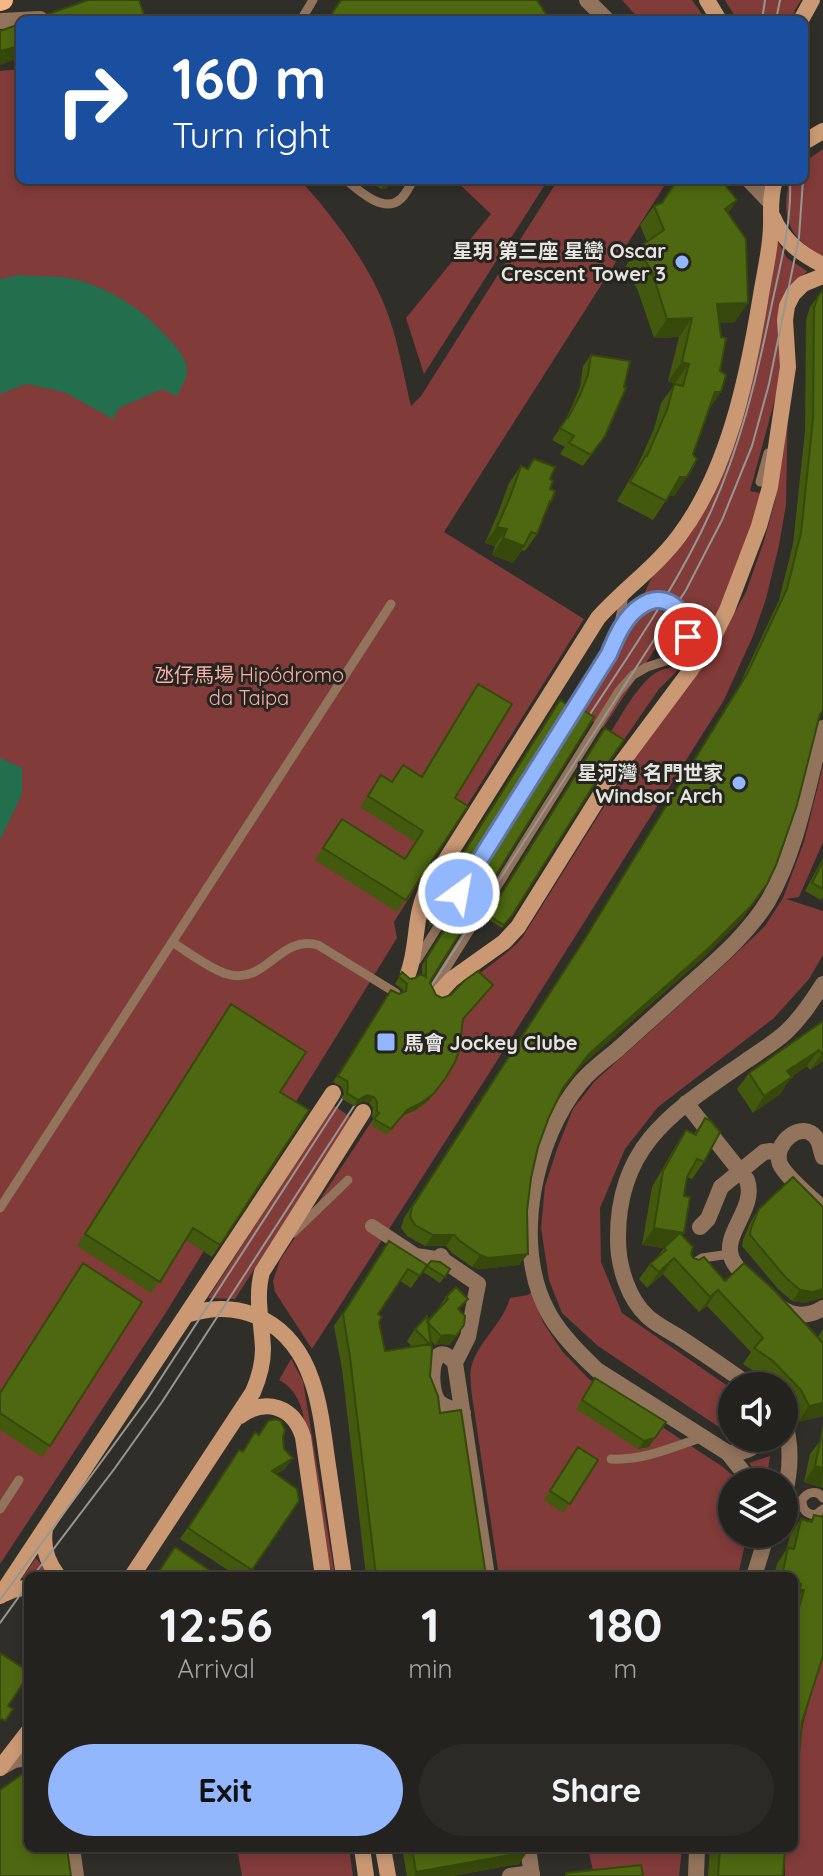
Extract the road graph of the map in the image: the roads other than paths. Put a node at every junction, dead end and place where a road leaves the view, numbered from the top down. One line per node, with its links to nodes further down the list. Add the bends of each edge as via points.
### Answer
1 (587, 0): 2 (street)
2 (603, 16)
3 (352, 184): 4 (lane, via 386,205 402,198)
4 (411, 184)
5 (771, 193): 6 (main road, via 782,234); 10 (main road, via 770,239 756,328 734,423 681,533)
6 (823, 265)
7 (823, 276): 8 (main road, via 803,284 787,306)
8 (786, 380): 9 (lane); 13 (main road, via 759,526)
9 (760, 482)
10 (624, 593): 12 (lane); 17 (main road, via 598,618 425,893)
11 (391, 604): 16 (lane)
12 (617, 634): 14 (lane, via 638,607 669,603 688,626 684,646); 17 (lane)
13 (708, 644): 14 (lane); 19 (main road, via 614,773 518,927)
14 (670, 659): 19 (lane, via 633,675 619,691)
15 (823, 728): 42 (street, via 786,863 767,902 737,940 581,1082 555,1122 531,1205 532,1269 547,1312 597,1370)
16 (172, 942): 20 (lane, via 225,974 245,977 286,949 310,943); 27 (lane)
17 (408, 974)
18 (823, 984): 22 (street, via 784,1034)
19 (436, 991)
20 (396, 993)
21 (333, 1093): 36 (main road)
22 (686, 1103): 32 (street, via 750,1188); 39 (street, via 642,1147 624,1181 618,1224 621,1265 626,1284 648,1317)
23 (363, 1112): 31 (main road)
24 (778, 1154): 25 (street, via 783,1141 807,1132 817,1139); 28 (street, via 782,1168); 30 (street, bridge, via 764,1152 721,1187)
25 (823, 1157)
26 (348, 1180): 31 (lane)
27 (0, 1208)
28 (823, 1209)
29 (372, 1226): 33 (street, via 416,1255)
30 (700, 1227)
31 (275, 1249): 37 (main road, via 259,1283)
32 (730, 1254): 34 (lane, via 702,1258); 35 (street, via 739,1269 786,1311 807,1315)
33 (442, 1257): 38 (street, via 478,1284 468,1337)
34 (687, 1268)
35 (823, 1308)
36 (186, 1315): 37 (main road, via 225,1308); 55 (main road)
37 (260, 1316): 41 (main road, via 261,1369); 60 (main road, via 293,1345 313,1382)
38 (455, 1363): 40 (street); 40 (street, via 444,1355 434,1361 436,1396)
39 (729, 1372)
40 (463, 1413): 61 (street)
41 (234, 1423): 58 (main road); 59 (main road, via 250,1409 266,1406 285,1411 298,1425)
42 (703, 1437): 45 (street); 46 (lane, via 640,1458)
43 (742, 1452): 45 (street)
44 (790, 1452): 48 (street)
45 (728, 1453): 47 (street)
46 (611, 1459)
47 (740, 1468)
48 (788, 1468)
49 (19, 1480): 53 (lane)
50 (823, 1498): 52 (lane, via 810,1493)
51 (798, 1499): 52 (lane)
52 (802, 1500): 54 (lane, via 808,1513)
53 (0, 1509)
54 (823, 1509)
55 (45, 1528): 57 (main road, via 46,1556); 64 (main road)
56 (762, 1548): 62 (street)
57 (56, 1572)
58 (135, 1572)
59 (322, 1572)
60 (343, 1572)
61 (486, 1572)
62 (755, 1572)
63 (24, 1588): 64 (main road)
64 (0, 1596)
65 (24, 1737): 67 (main road)
66 (24, 1759): 67 (street)
67 (0, 1768)
68 (73, 1852): 74 (street)
69 (363, 1852): 75 (main road)
70 (384, 1852): 76 (main road)
71 (529, 1852): 73 (street)
72 (697, 1852): 78 (street)
73 (532, 1874): 77 (street)
74 (76, 1876)
75 (366, 1876)
76 (388, 1876)
77 (510, 1876)
78 (696, 1876)

